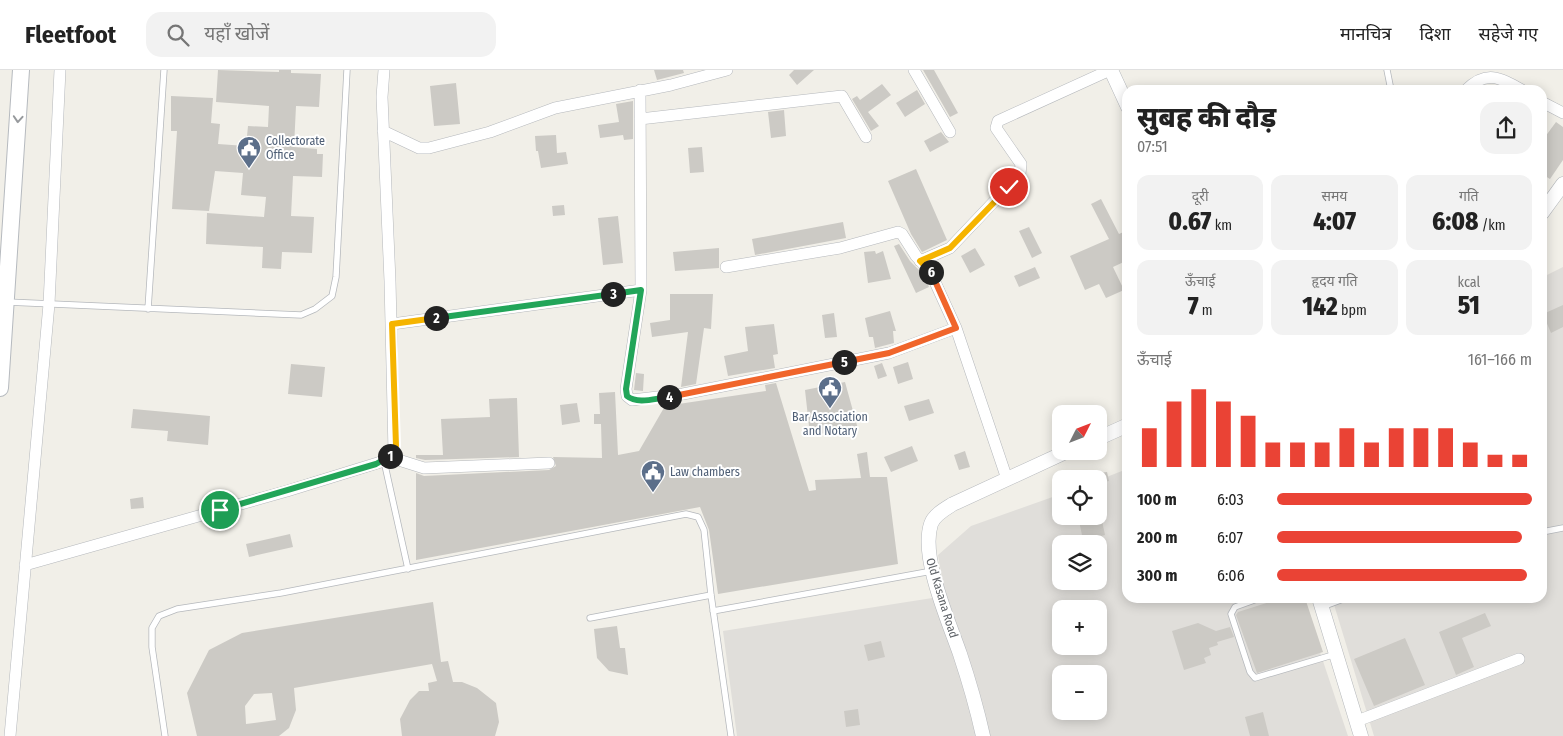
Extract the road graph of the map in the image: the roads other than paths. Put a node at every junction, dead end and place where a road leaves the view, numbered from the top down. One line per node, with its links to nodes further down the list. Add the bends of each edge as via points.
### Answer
1 (21, 70): 27 (main road, one-way to 27)
2 (60, 70): 28 (street)
3 (164, 70): 29 (lane)
4 (348, 70): 29 (lane, via 336,277 332,296 315,309 300,314)
5 (384, 70): 19 (street)
6 (727, 70): 10 (street)
7 (914, 70): 20 (street)
8 (1110, 70): 15 (street); 24 (street, via 998,121 996,128 1021,164 1020,174 950,248)
9 (1387, 70): 11 (lane)
10 (687, 75): 14 (street)
11 (1390, 85)
12 (1471, 85): 13 (street, via 1486,74 1494,74)
13 (1513, 85)
14 (640, 90): 18 (street); 19 (street, via 555,108 490,132 429,148 419,148)
15 (1122, 95)
16 (1547, 105): 17 (street)
17 (1563, 113)
18 (640, 118): 21 (street, via 842,96); 26 (street)
19 (383, 131): 30 (street)
20 (950, 132)
21 (866, 137)
22 (1563, 184): 23 (street)
23 (1547, 206)
24 (920, 261): 25 (street, via 898,232 840,248); 31 (street, via 930,271)
25 (726, 267)
26 (641, 290): 30 (street); 31 (street, via 626,389 632,400 683,394 889,353)
27 (6, 302): 28 (lane); 32 (main road)
28 (49, 304): 29 (lane); 41 (street)
29 (148, 309)
30 (392, 324): 36 (street, via 396,446)
31 (956, 328): 38 (street)
32 (0, 388)
33 (1122, 428): 34 (street)
34 (1108, 434)
35 (1052, 458): 38 (street, Old Kasana Road)
36 (387, 459): 37 (street, via 424,468); 41 (street, via 278,494); 42 (lane)
37 (550, 463)
38 (1007, 479): 43 (street, Old Kasana Road, via 953,504 932,521 928,546)
39 (1563, 528): 40 (lane)
40 (1547, 531)
41 (25, 565): 52 (street)
42 (408, 569): 44 (lane, via 565,536 695,514 704,530); 53 (lane, via 177,609 159,616 152,628 152,647)
43 (932, 571): 47 (lane); 55 (street, Old Kasana Road)
44 (710, 595): 47 (lane); 48 (lane)
45 (1246, 603): 49 (lane, via 1235,607 1231,614 1250,672 1255,678)
46 (1320, 603): 49 (street)
47 (713, 611): 54 (lane)
48 (590, 618)
49 (1336, 654): 51 (street)
50 (1519, 659): 51 (street)
51 (1357, 721): 56 (street)
52 (10, 736)
53 (164, 736)
54 (731, 736)
55 (983, 736)
56 (1361, 736)

